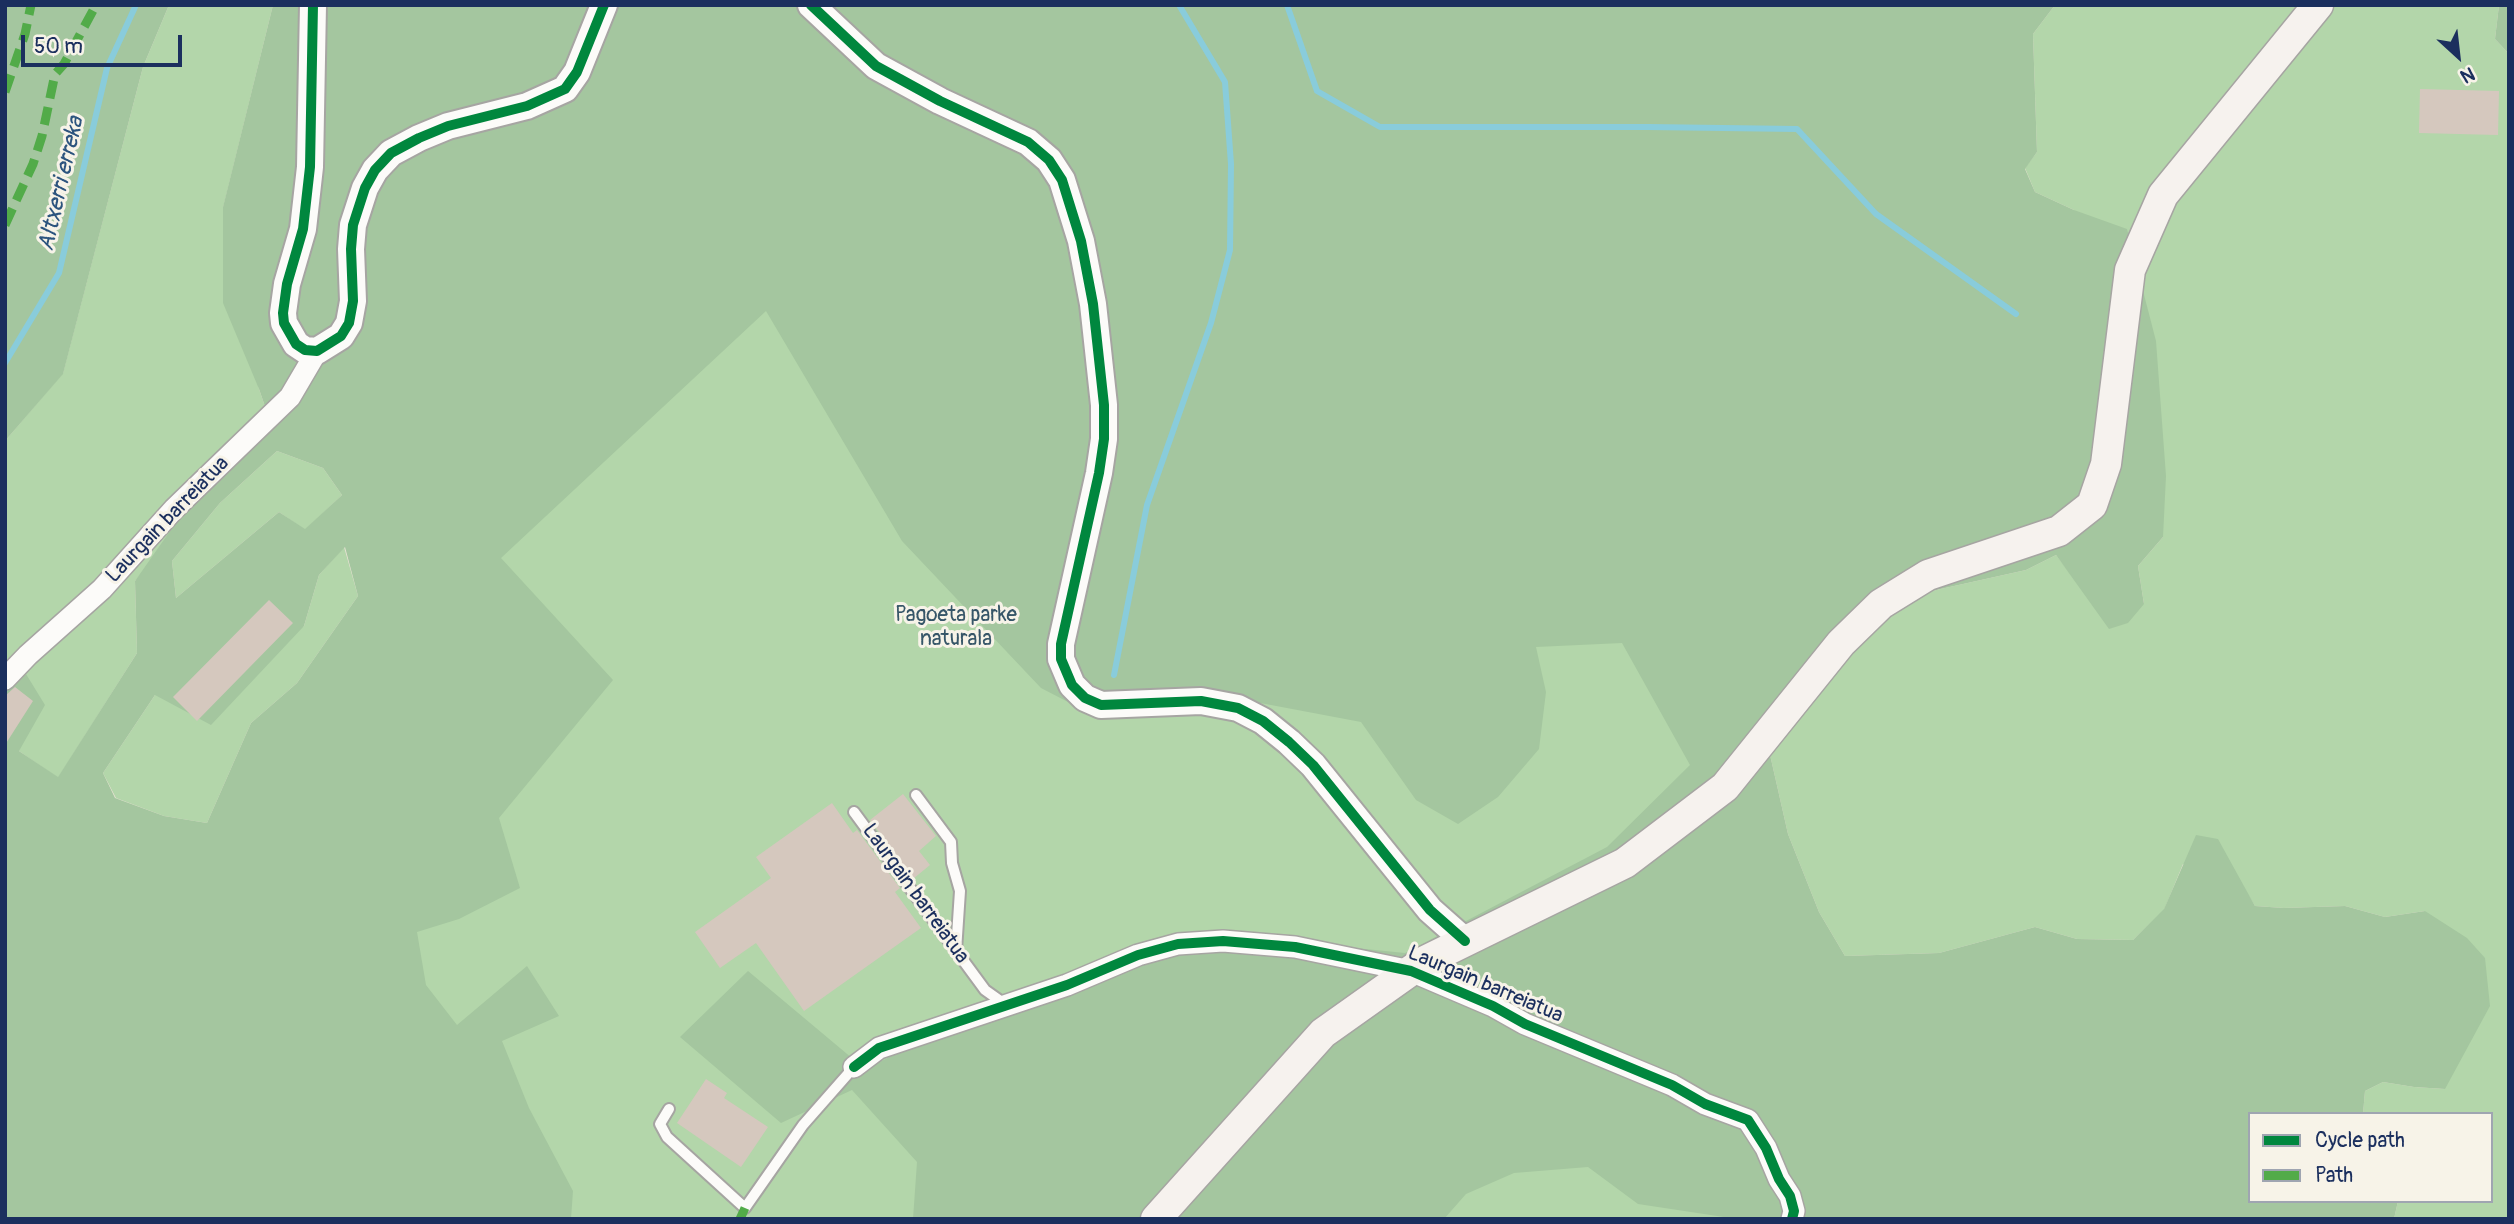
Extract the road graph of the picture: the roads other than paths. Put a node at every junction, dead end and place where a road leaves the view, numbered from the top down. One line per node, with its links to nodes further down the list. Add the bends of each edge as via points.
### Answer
1 (313, 5): 5 (street, via 310,167 303,229 283,313 296,344)
2 (604, 5): 5 (street, via 577,72 565,89 527,106 419,138 391,153 376,170 365,188 354,225 354,301 349,323 341,336)
3 (811, 5): 9 (street, via 876,66 1036,147 1063,184 1081,241 1093,304 1104,405 1096,486 1061,644 1061,659 1072,685 1088,700 1104,706 1201,701 1238,708 1263,721 1313,765 1430,911)
4 (2318, 5): 9 (main road, via 2163,195 2130,270 2106,464 2092,505 2059,531 1928,575 1881,604 1841,643 1725,787 1625,863)
5 (317, 351): 6 (street, Laurgain barreiatua, via 290,397 174,509 102,589)
6 (5, 679)
7 (916, 795): 10 (lane, via 951,842 960,891)
8 (854, 812): 10 (lane, Laurgain barreiatua)
9 (1465, 941): 11 (main road)
10 (956, 951): 12 (lane, Laurgain barreiatua, via 985,990)
11 (1411, 971): 12 (street, Laurgain barreiatua, via 1295,947 1223,941 1178,944); 15 (main road, via 1323,1033); 16 (street, Laurgain barreiatua, via 1748,1120 1790,1196)
12 (1006, 1005): 13 (street, Laurgain barreiatua, via 879,1048)
13 (854, 1067): 14 (lane, via 803,1125 745,1208 667,1136 660,1124)
14 (669, 1109)
15 (1156, 1219)
16 (1792, 1219)

